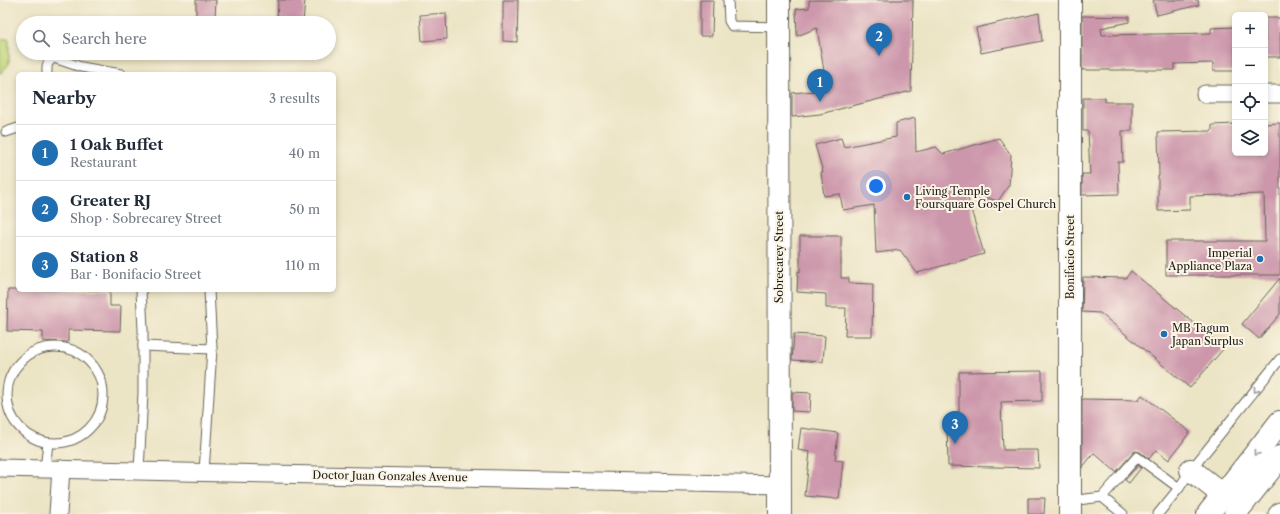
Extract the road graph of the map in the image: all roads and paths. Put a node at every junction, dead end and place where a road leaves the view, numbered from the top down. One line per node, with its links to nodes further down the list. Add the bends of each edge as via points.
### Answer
1 (728, 0): 4 (lane, via 729,21 732,26)
2 (779, 0): 4 (main road, Sobrecarey Street)
3 (1070, 0): 32 (main road, Bonifacio Street)
4 (779, 27): 28 (main road, Sobrecarey Street)
5 (49, 60): 7 (lane)
6 (60, 60): 8 (lane)
7 (47, 72)
8 (110, 72)
9 (1205, 94): 10 (street)
10 (1232, 94)
11 (1268, 94): 12 (street)
12 (1280, 94)
13 (16, 129): 14 (lane)
14 (6, 132)
15 (142, 292): 17 (lane)
16 (209, 292): 18 (lane)
17 (144, 346): 18 (lane); 26 (lane)
18 (212, 349): 27 (lane)
19 (1280, 359): 25 (lane, one-way to 25)
20 (1280, 422): 30 (main road, one-way to 30)
21 (48, 442): 21 (lane, via 60,443 76,439 90,429 99,415 103,400 102,384 97,370 86,358 73,350 58,347 43,348 28,354 17,364 9,378 6,395 8,411 16,425 29,436); 24 (lane)
22 (1280, 457): 39 (main road)
23 (0, 468): 24 (street, Doctor Juan Gonzales Avenue)
24 (53, 469): 26 (street, Doctor Juan Gonzales Avenue); 34 (street)
25 (1191, 470): 29 (lane); 30 (main road)
26 (139, 471): 27 (street, Doctor Juan Gonzales Avenue)
27 (204, 472): 28 (street, Doctor Juan Gonzales Avenue)
28 (780, 484): 35 (main road, Sobrecarey Street)
29 (1180, 488): 31 (lane, via 1137,457); 37 (lane)
30 (1223, 495): 38 (main road)
31 (1102, 497): 32 (lane); 36 (lane)
32 (1070, 508)
33 (1280, 511): 40 (street)
34 (58, 514)
35 (780, 514)
36 (1123, 514)
37 (1158, 514)
38 (1208, 514)
39 (1235, 514)
40 (1277, 514)

